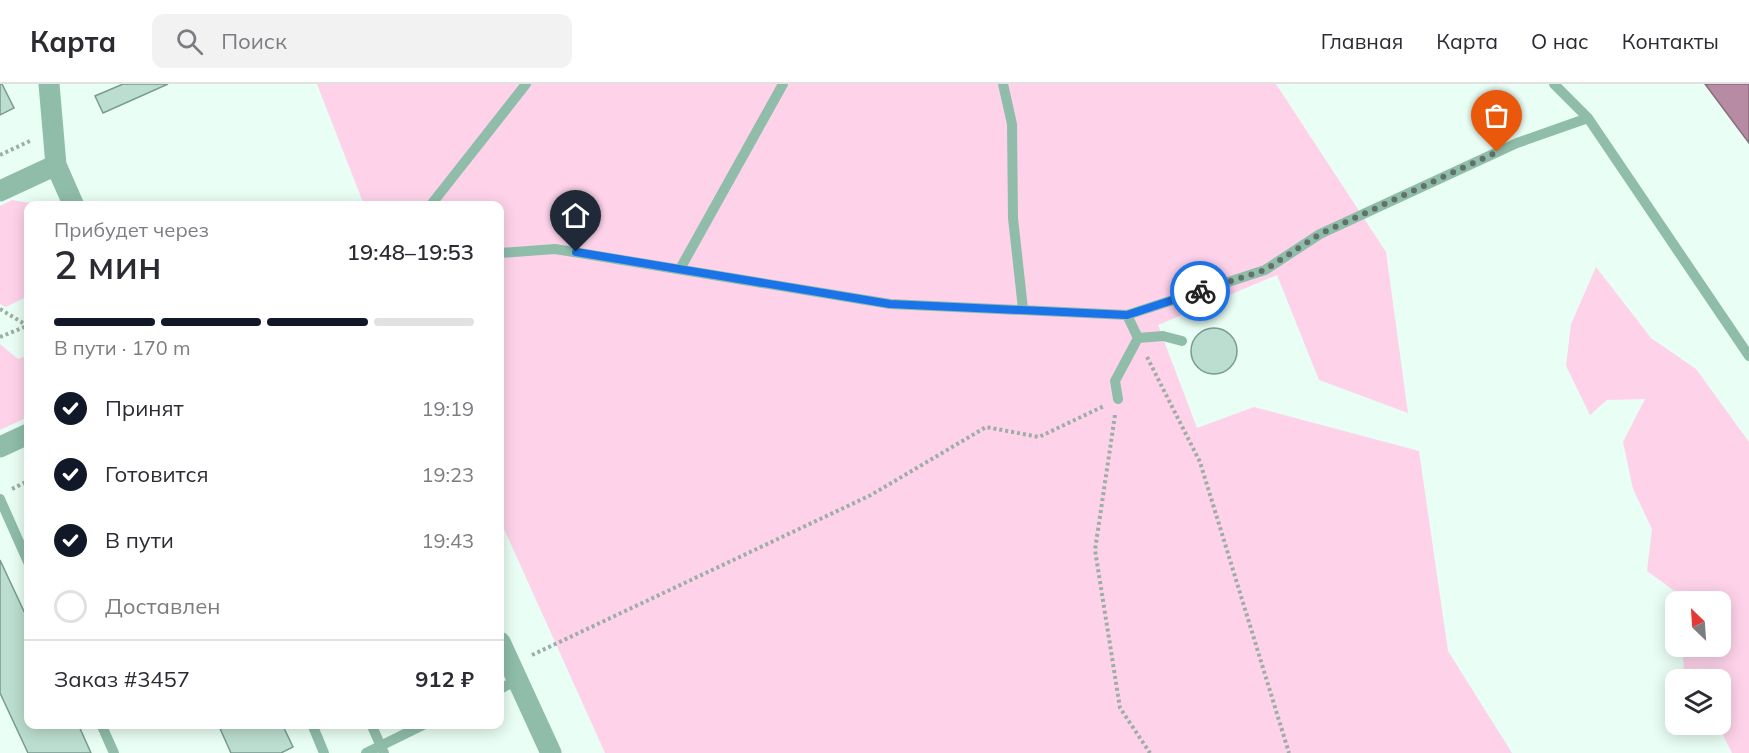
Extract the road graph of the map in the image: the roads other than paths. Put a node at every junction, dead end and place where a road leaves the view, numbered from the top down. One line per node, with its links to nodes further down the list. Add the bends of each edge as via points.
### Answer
1 (49, 84): 7 (street)
2 (526, 84): 10 (lane)
3 (783, 84): 12 (lane)
4 (1003, 84): 13 (lane, via 1012,124 1013,218)
5 (1554, 84): 6 (lane)
6 (1588, 118): 14 (lane, via 1517,143 1320,234 1265,270); 17 (lane)
7 (56, 165): 8 (street); 9 (street)
8 (0, 191)
9 (72, 201)
10 (434, 201)
11 (504, 254): 12 (lane, via 555,249)
12 (681, 269): 13 (lane, via 890,304)
13 (1023, 309): 14 (lane)
14 (1127, 315): 15 (lane)
15 (1138, 338): 16 (lane, via 1163,336); 18 (lane, via 1115,381)
16 (1182, 341)
17 (1749, 356)
18 (1118, 399)
19 (24, 436): 20 (street)
20 (0, 447)
21 (0, 499): 22 (lane)
22 (24, 553)
23 (504, 658): 24 (street)
24 (509, 678): 33 (street)
25 (103, 729): 30 (lane)
26 (314, 729): 31 (lane)
27 (373, 729): 29 (lane)
28 (417, 729): 29 (lane)
29 (383, 749): 32 (lane)
30 (114, 753)
31 (324, 753)
32 (366, 753)
33 (551, 753)

